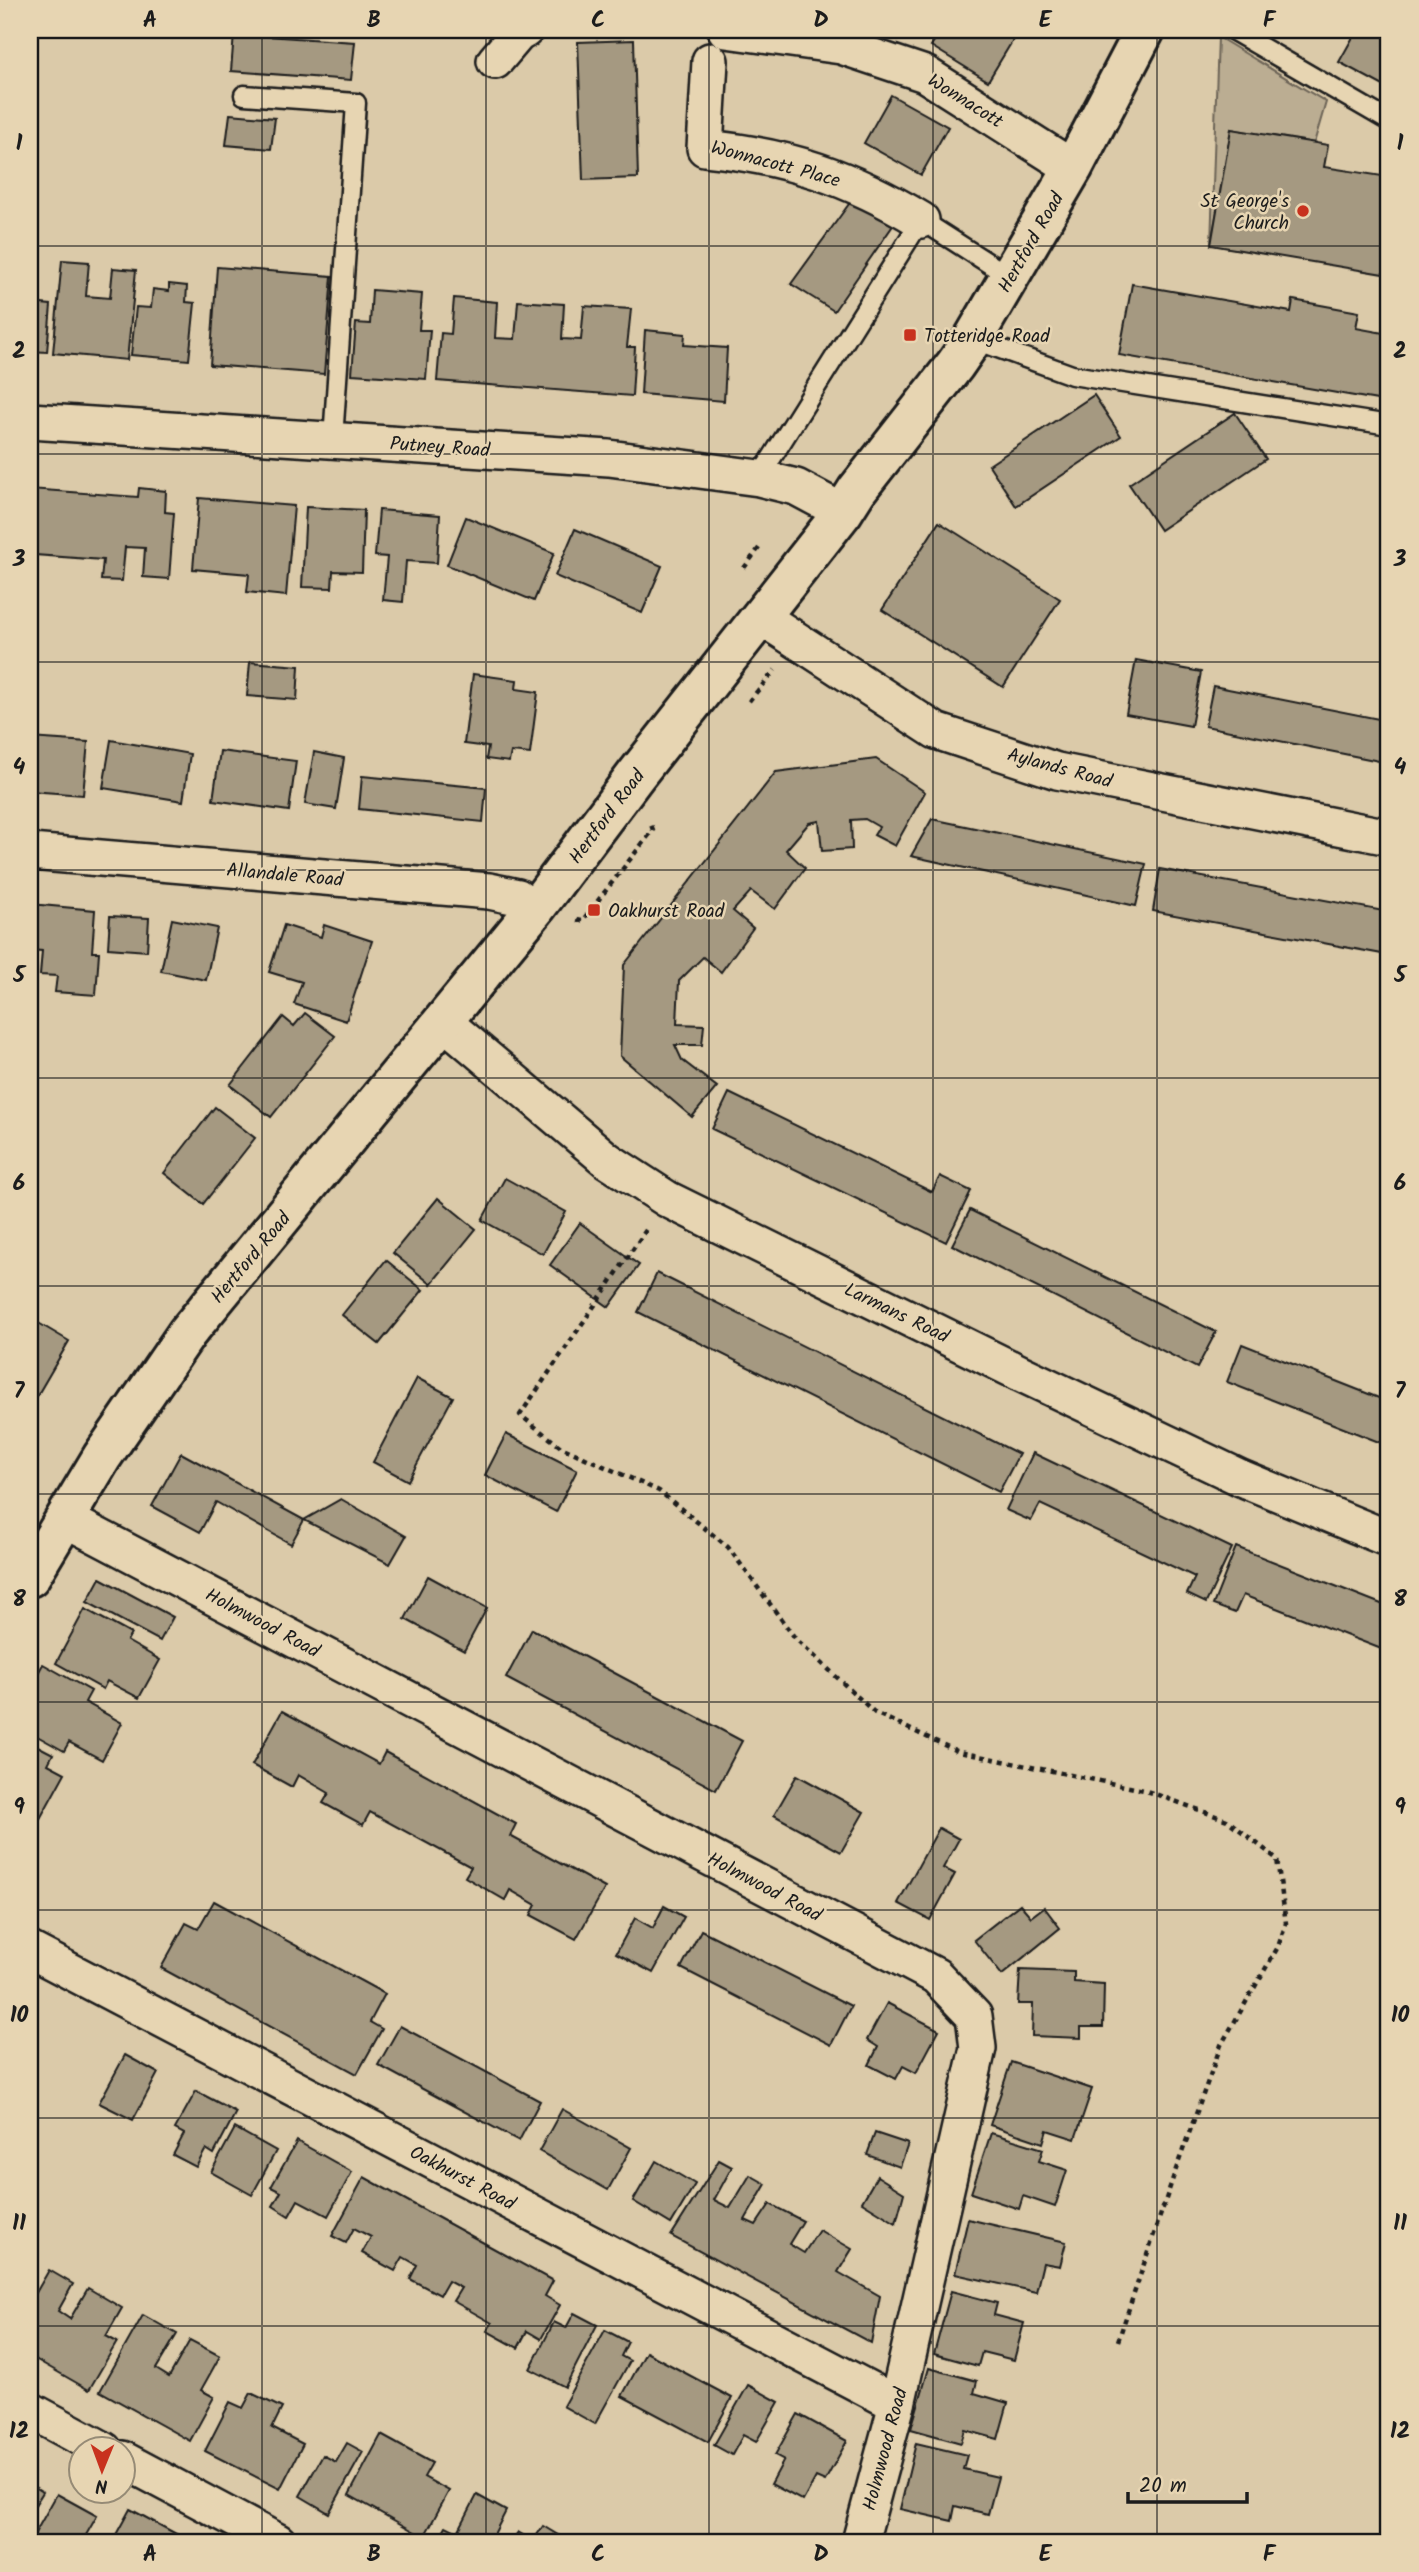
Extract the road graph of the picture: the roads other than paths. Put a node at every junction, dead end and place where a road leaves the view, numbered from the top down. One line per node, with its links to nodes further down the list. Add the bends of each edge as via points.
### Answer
1 (525, 30): 5 (street)
2 (726, 30): 9 (street, Wonnacott, via 841,46 925,74)
3 (1145, 30): 9 (main road, Hertford Road)
4 (1232, 30): 8 (lane)
5 (495, 61)
6 (710, 61): 10 (street, Wonnacott Place, via 705,148 752,153 822,171 881,196)
7 (244, 95): 15 (lane, via 356,103)
8 (1389, 121)
9 (1073, 167): 11 (main road, Hertford Road)
10 (921, 220): 11 (lane); 16 (lane)
11 (1010, 277): 12 (main road, Hertford Road)
12 (973, 339): 14 (lane, via 1073,376); 17 (main road, Hertford Road)
13 (30, 421): 15 (street, Putney Road)
14 (1389, 425)
15 (333, 439): 16 (street, Putney Road, via 609,458)
16 (759, 478): 17 (street, Putney Road, via 796,487)
17 (843, 512): 18 (main road, Hertford Road)
18 (761, 617): 19 (street, Aylands Road, via 936,731 1057,771); 21 (main road, Hertford Road)
19 (1389, 837)
20 (30, 852): 21 (street, Allandale Road, via 489,891 518,897)
21 (535, 909): 22 (main road, Hertford Road)
22 (444, 1022): 23 (main road, Hertford Road, via 187,1333); 24 (street, Larmans Road, via 607,1160 667,1199 1241,1478)
23 (65, 1519): 25 (main road, Hertford Road); 27 (street, Holmwood Road, via 936,1976 974,2016 978,2048)
24 (1389, 1539)
25 (30, 1577)
26 (30, 1950): 27 (street, Oakhurst Road)
27 (897, 2404): 32 (street, Holmwood Road)
28 (30, 2410): 29 (street)
29 (79, 2436)
30 (136, 2466): 31 (street)
31 (278, 2542)
32 (860, 2542)

